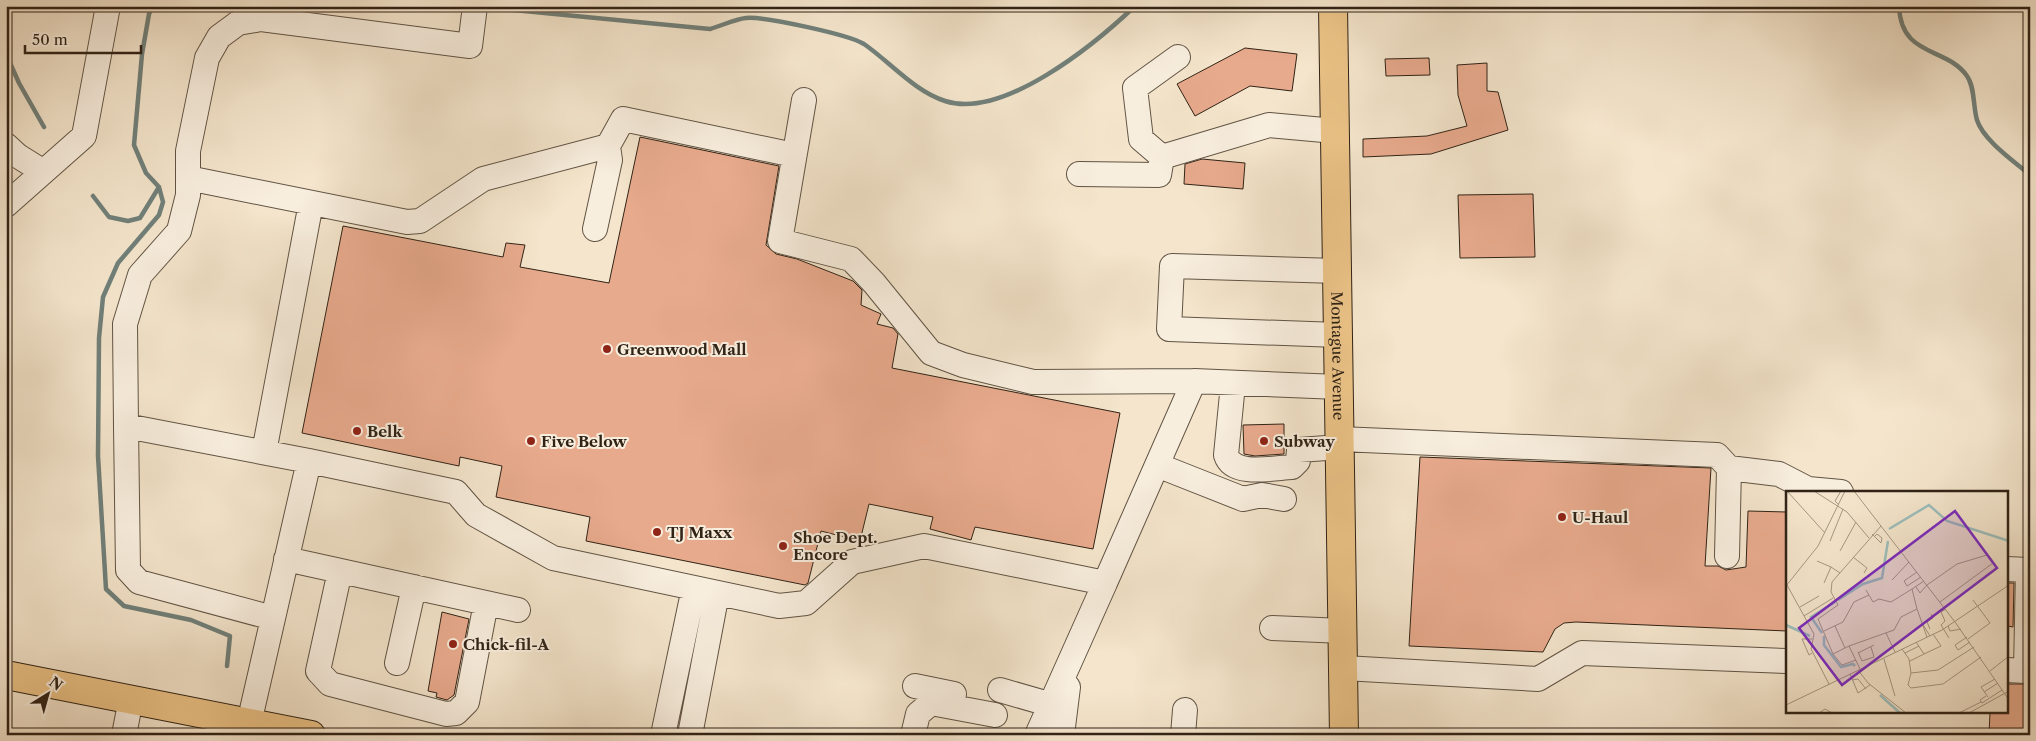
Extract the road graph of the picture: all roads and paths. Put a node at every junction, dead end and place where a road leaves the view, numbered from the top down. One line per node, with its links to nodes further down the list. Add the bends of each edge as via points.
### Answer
1 (108, 6): 11 (street, via 84,136)
2 (1333, 6): 6 (highway, Montague Avenue)
3 (472, 26): 13 (street, via 261,19 238,23 219,37 207,58 188,151)
4 (1178, 57): 10 (street, via 1135,88 1141,139)
5 (804, 100): 9 (street)
6 (1335, 131): 10 (street, via 1269,125); 17 (highway, Montague Avenue)
7 (6, 146): 11 (street)
8 (608, 146): 9 (street, via 623,119); 14 (street, via 483,178 420,221 406,222); 16 (street, via 610,160)
9 (794, 155): 19 (street, via 780,241 851,259 931,353 963,366 1033,382)
10 (1162, 157): 12 (street, via 1159,174)
11 (42, 171): 15 (street)
12 (1079, 174)
13 (188, 178): 14 (street); 22 (street, via 188,195 179,231 140,275 126,324)
14 (311, 203): 24 (street)
15 (6, 205)
16 (595, 229)
17 (1337, 271): 18 (highway, Montague Avenue); 18 (street, via 1172,266 1169,328)
18 (1338, 335): 21 (highway, Montague Avenue)
19 (1194, 381): 20 (street); 26 (street)
20 (1233, 384): 21 (street); 23 (street, via 1228,462 1240,468 1292,467 1298,461 1299,450)
21 (1339, 387): 23 (highway, Montague Avenue)
22 (126, 426): 24 (street); 40 (street, via 128,570 139,582)
23 (1340, 443): 27 (street, via 1717,455); 42 (highway, Montague Avenue)
24 (264, 452): 25 (street)
25 (309, 461): 31 (street); 36 (street, via 456,492 476,515 553,558)
26 (1157, 465): 29 (street, via 1243,499 1262,495); 34 (street)
27 (1729, 468): 28 (street, via 1779,474 1808,489); 30 (street)
28 (1830, 491)
29 (1284, 499)
30 (1727, 556)
31 (286, 559): 33 (street); 40 (street)
32 (2008, 569): 47 (street, via 2028,570 2026,671)
33 (340, 571): 35 (street); 38 (street, via 318,671 330,684 446,714 456,713 467,702)
34 (1105, 583): 37 (street, via 924,546 852,562 806,603 778,606); 43 (street)
35 (414, 587): 38 (street); 45 (street)
36 (694, 588): 37 (street); 57 (street)
37 (717, 593): 58 (street)
38 (486, 603): 39 (street)
39 (518, 610)
40 (273, 618): 54 (street)
41 (1272, 628): 42 (street)
42 (1344, 631): 46 (highway, Montague Avenue)
43 (1071, 661): 52 (street); 61 (street)
44 (1786, 662): 46 (street, via 1582,653 1538,680)
45 (397, 663)
46 (1344, 668): 63 (highway, Montague Avenue)
47 (2008, 670)
48 (6, 674): 50 (highway)
49 (915, 686): 51 (street)
50 (131, 699): 54 (highway); 56 (street)
51 (998, 703): 52 (street); 59 (street, via 931,703 918,714)
52 (1052, 705): 60 (street)
53 (1185, 710): 62 (street)
54 (231, 725): 55 (highway)
55 (303, 734)
56 (124, 735)
57 (663, 735)
58 (690, 735)
59 (913, 735)
60 (1037, 735)
61 (1062, 735)
62 (1183, 735)
63 (1344, 735)

